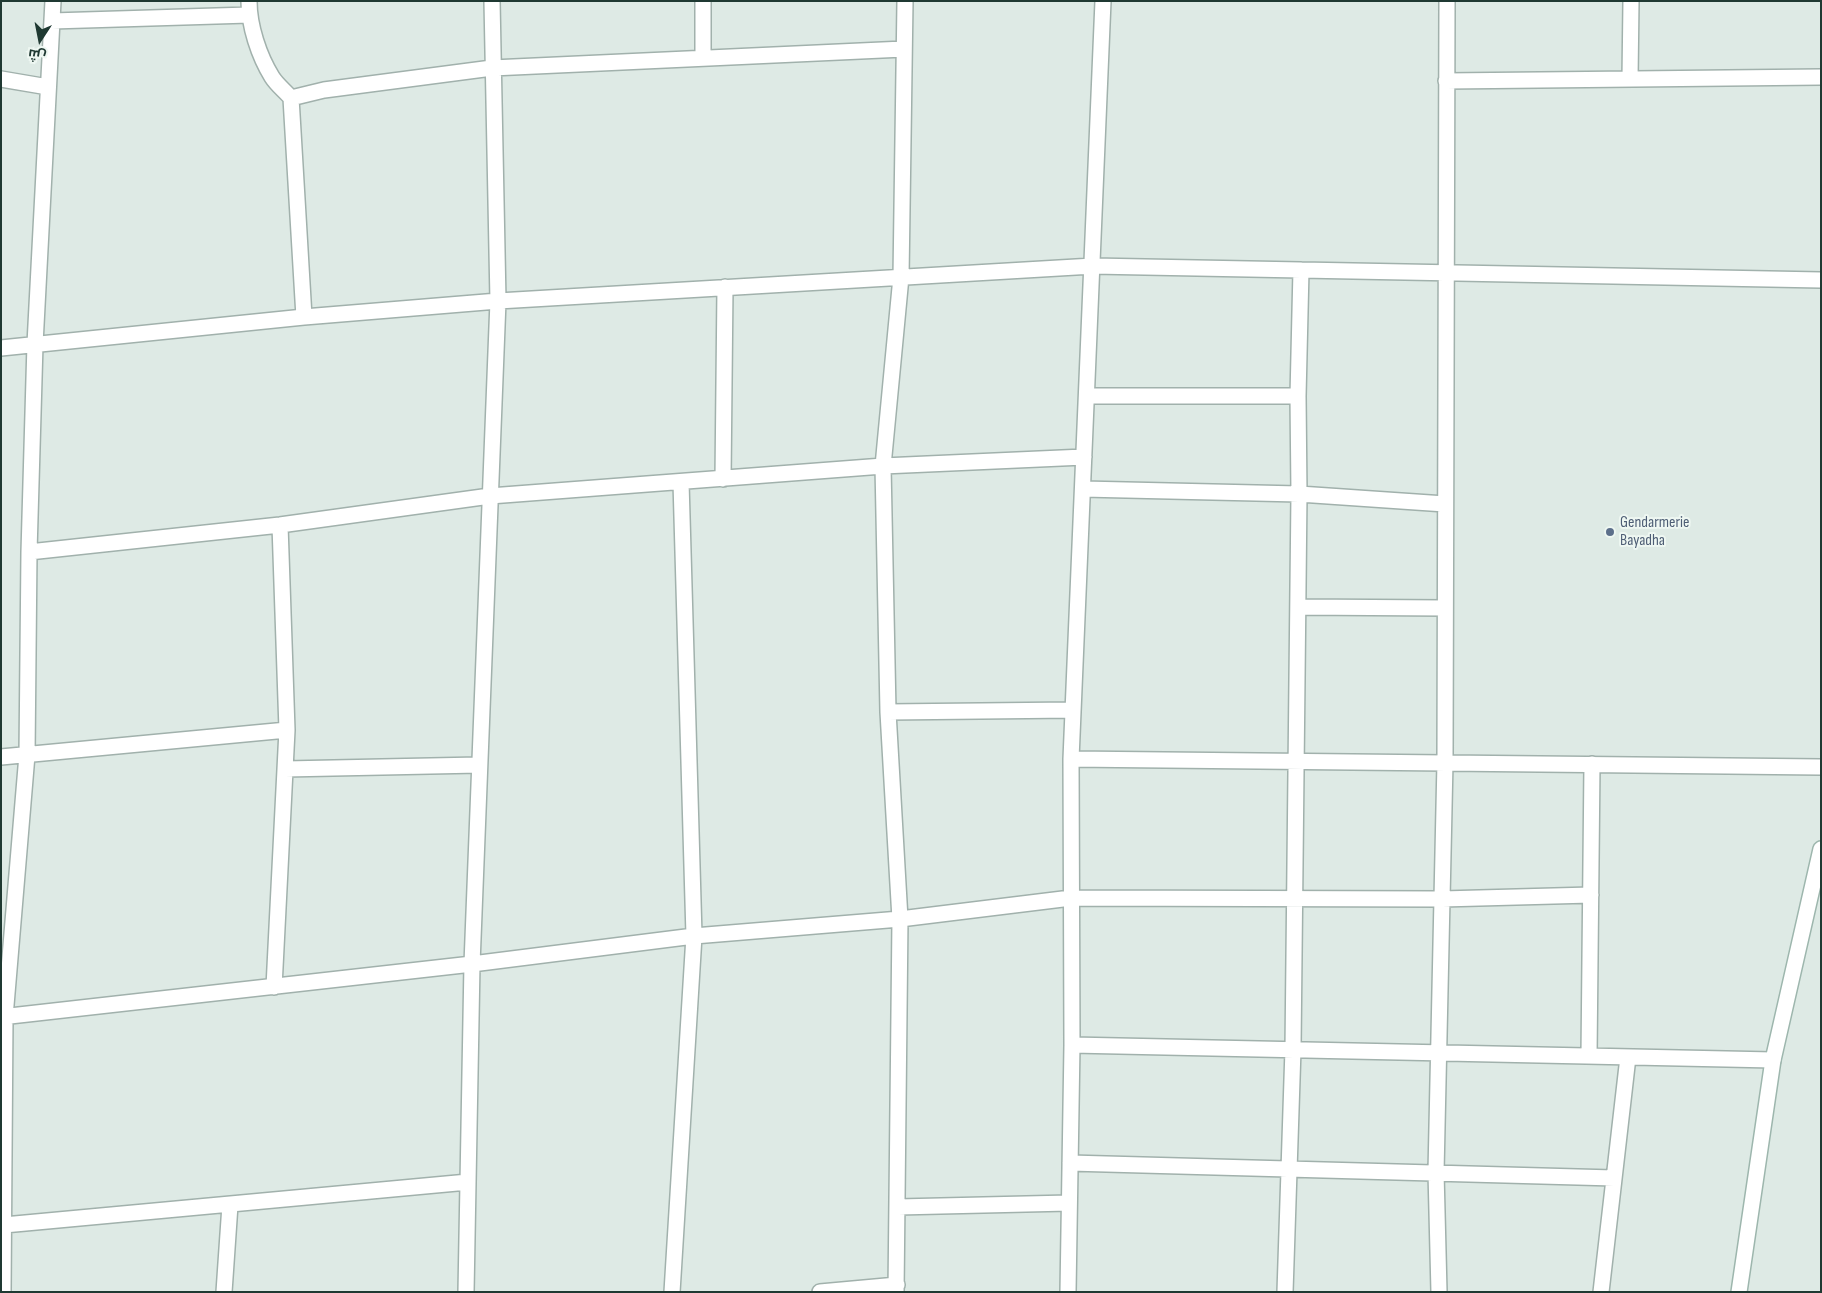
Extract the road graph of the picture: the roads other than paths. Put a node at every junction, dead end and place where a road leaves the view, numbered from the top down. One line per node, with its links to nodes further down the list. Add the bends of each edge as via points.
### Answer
1 (53, 1): 9 (street)
2 (492, 1): 12 (street)
3 (703, 1): 11 (street)
4 (905, 1): 10 (street)
5 (1103, 1): 19 (street)
6 (1447, 1): 16 (street)
7 (1631, 1): 15 (street)
8 (249, 8): 9 (street); 18 (street, via 260,50 272,78)
9 (52, 21): 17 (street)
10 (904, 49): 11 (street); 22 (street)
11 (703, 58): 12 (street)
12 (492, 68): 18 (street, via 324,90); 25 (street)
13 (1821, 78): 15 (street)
14 (1, 79): 17 (street)
15 (1630, 79): 16 (street)
16 (1446, 81): 21 (street)
17 (48, 87): 27 (street)
18 (291, 98): 26 (street)
19 (1093, 266): 20 (street); 22 (street); 29 (street)
20 (1301, 270): 21 (street); 30 (street)
21 (1445, 273): 23 (street); 38 (street)
22 (901, 277): 24 (street); 32 (street)
23 (1821, 280)
24 (725, 287): 25 (street); 33 (street)
25 (498, 301): 26 (street); 37 (street)
26 (304, 317): 27 (street)
27 (35, 344): 28 (street); 40 (street)
28 (1, 348)
29 (1087, 396): 30 (street); 31 (street)
30 (1298, 396): 36 (street)
31 (1084, 457): 32 (street); 35 (street)
32 (883, 466): 33 (street); 44 (street)
33 (724, 479): 34 (street)
34 (681, 482): 37 (street); 61 (street)
35 (1083, 489): 36 (street); 43 (street)
36 (1299, 494): 38 (street); 41 (street)
37 (490, 496): 39 (street); 52 (street)
38 (1445, 504): 42 (street)
39 (280, 526): 40 (street); 45 (street)
40 (29, 552): 46 (street)
41 (1298, 607): 42 (street); 49 (street)
42 (1445, 608): 50 (street)
43 (1073, 710): 44 (street); 48 (street)
44 (888, 712): 60 (street)
45 (287, 730): 46 (street); 54 (street)
46 (27, 755): 47 (street); 64 (street)
47 (1, 757)
48 (1071, 759): 49 (street); 57 (street)
49 (1296, 761): 50 (street); 58 (street)
50 (1445, 762): 51 (street); 59 (street)
51 (1592, 764): 53 (street); 56 (street)
52 (479, 765): 54 (street); 62 (street)
53 (1821, 766)
54 (285, 769): 63 (street)
55 (1821, 849): 70 (street)
56 (1591, 895): 59 (street); 68 (street)
57 (1071, 898): 58 (street); 60 (street); 65 (street)
58 (1294, 898): 59 (street); 66 (street)
59 (1442, 899): 67 (street)
60 (900, 919): 61 (street); 78 (street)
61 (694, 936): 62 (street); 84 (street)
62 (472, 964): 63 (street); 75 (street)
63 (274, 987): 64 (street)
64 (3, 1017): 79 (street)
65 (1072, 1045): 66 (street); 71 (street)
66 (1293, 1049): 67 (street); 72 (street)
67 (1439, 1053): 68 (street); 73 (street)
68 (1588, 1056): 69 (street)
69 (1628, 1057): 70 (street); 74 (street)
70 (1773, 1060): 90 (street)
71 (1070, 1163): 72 (street); 76 (street)
72 (1289, 1168): 73 (street); 87 (street)
73 (1436, 1172): 74 (street); 88 (street)
74 (1614, 1178): 89 (street)
75 (468, 1182): 77 (street); 83 (street)
76 (1069, 1203): 78 (street); 86 (street)
77 (230, 1205): 79 (street); 82 (street)
78 (898, 1207): 80 (street)
79 (4, 1225): 81 (street)
80 (896, 1289): 85 (street)
81 (3, 1292)
82 (224, 1292)
83 (466, 1292)
84 (672, 1292)
85 (820, 1292)
86 (1068, 1292)
87 (1285, 1292)
88 (1439, 1292)
89 (1601, 1292)
90 (1739, 1292)

